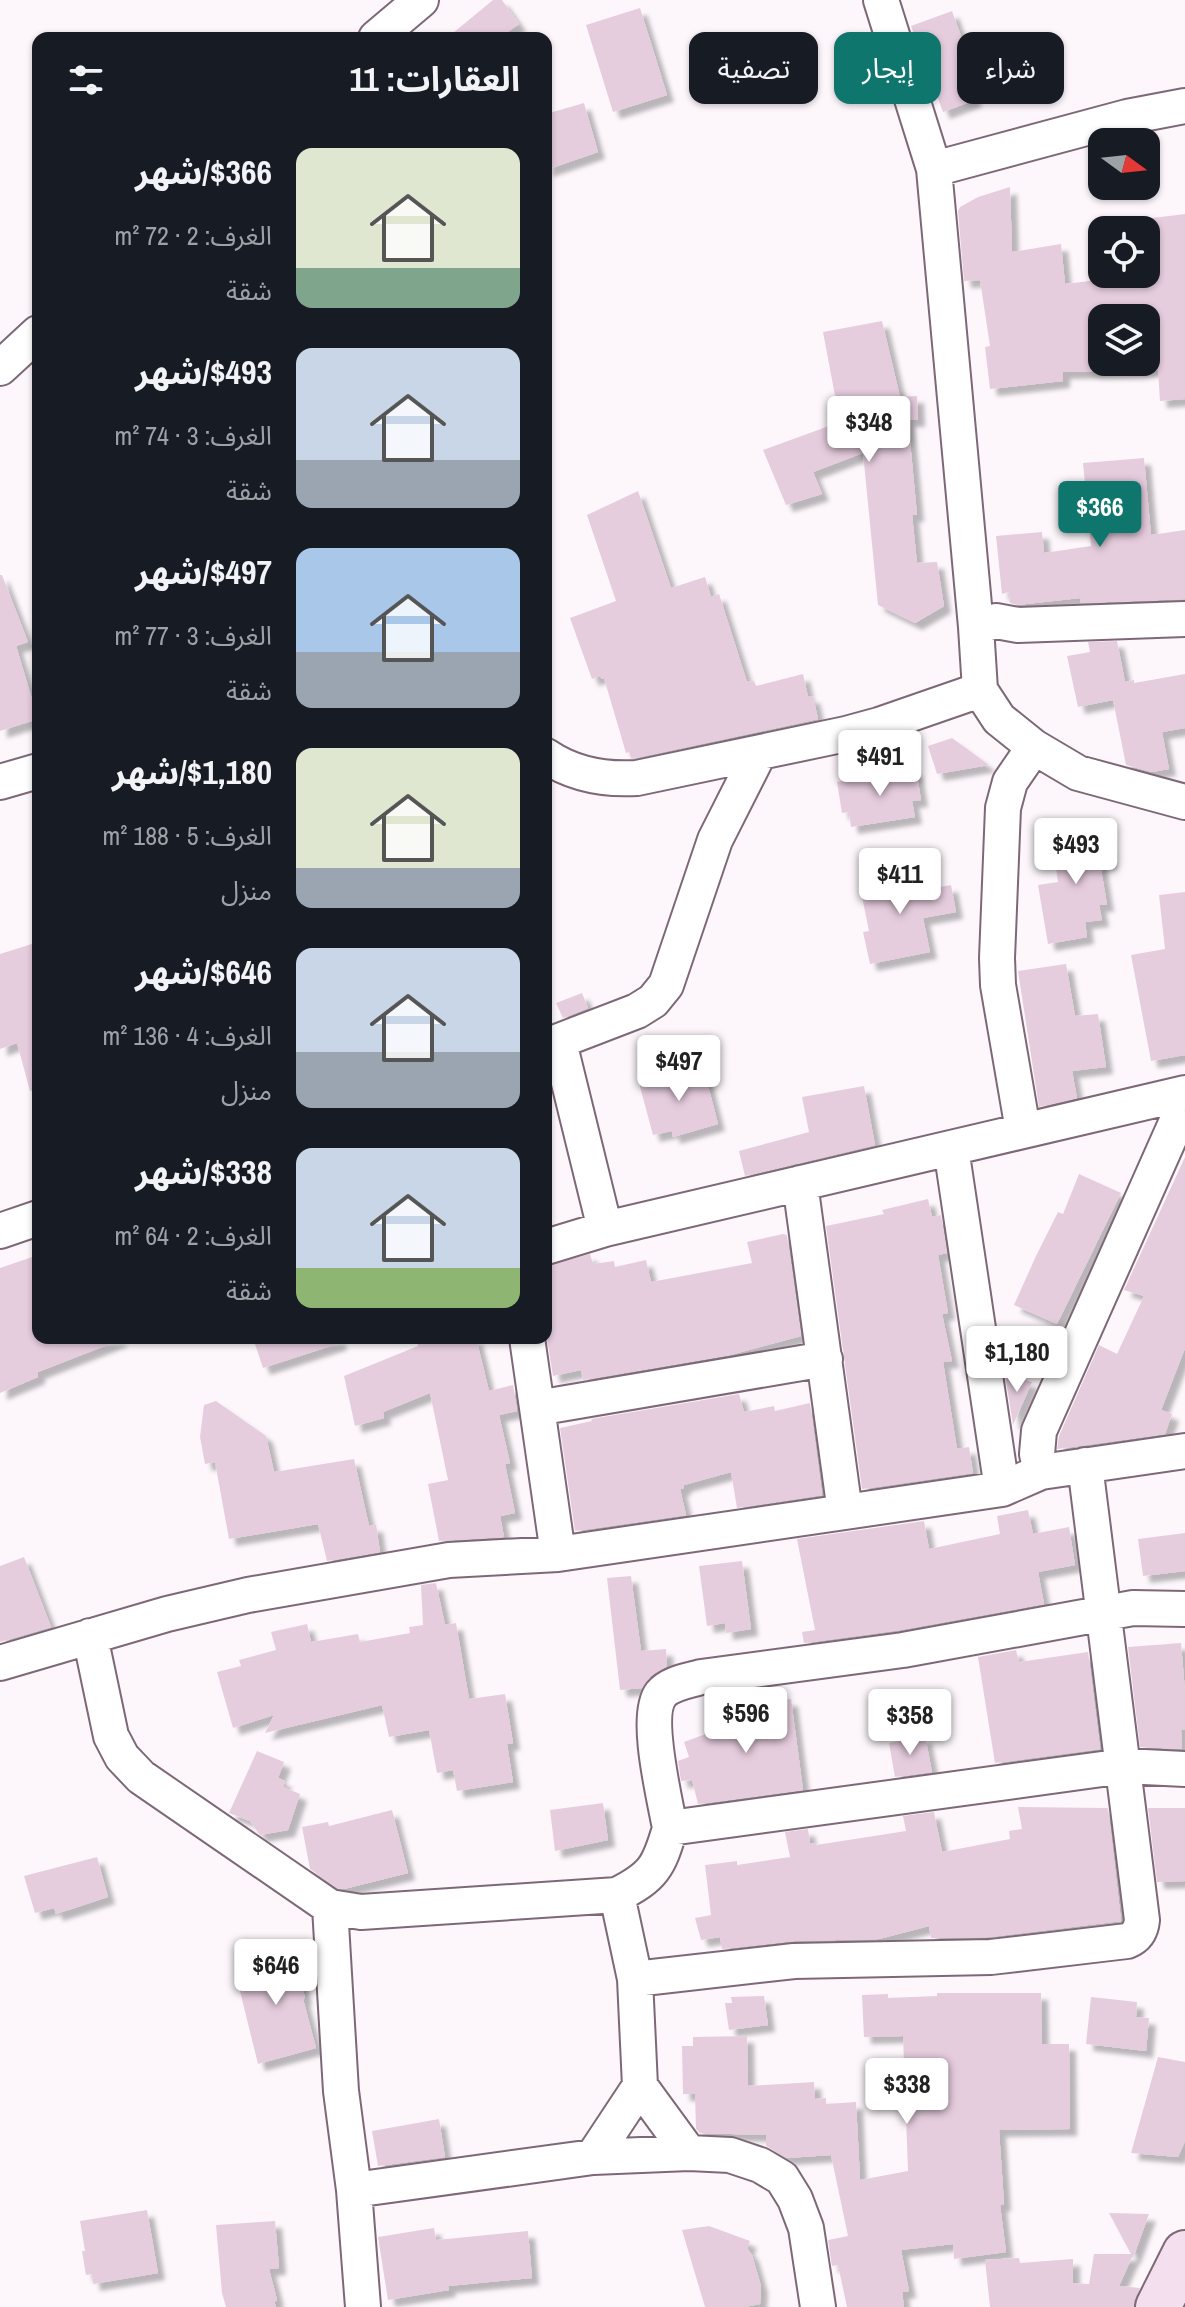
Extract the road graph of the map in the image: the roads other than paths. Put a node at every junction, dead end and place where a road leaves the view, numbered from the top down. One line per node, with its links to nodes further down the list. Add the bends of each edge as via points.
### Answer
1 (421, 0): 3 (street)
2 (881, 0): 5 (street)
3 (382, 21)
4 (1185, 106): 5 (street)
5 (934, 169): 9 (street)
6 (32, 339): 7 (street)
7 (0, 368)
8 (1185, 619): 9 (street, via 1018,625 996,621)
9 (976, 627): 10 (street)
10 (980, 690): 11 (street, via 999,719); 12 (street, via 879,725)
11 (1034, 747): 16 (street, via 1078,773); 20 (street, via 1010,782 1003,808 997,942 998,985)
12 (759, 753): 13 (street, via 616,779 568,769); 17 (street, via 715,840 666,985 637,1011)
13 (552, 760)
14 (32, 773): 15 (street)
15 (0, 782)
16 (1185, 802)
17 (552, 1044): 24 (street)
18 (1185, 1093): 20 (street)
19 (1185, 1103): 32 (street, via 1044,1418 1037,1454)
20 (1023, 1130): 21 (street)
21 (951, 1148): 22 (street); 33 (street)
22 (800, 1183): 24 (street); 28 (street)
23 (32, 1220): 25 (street)
24 (605, 1229): 26 (street)
25 (0, 1231)
26 (552, 1245)
27 (528, 1344): 29 (street)
28 (825, 1359): 29 (street); 34 (street)
29 (537, 1408): 35 (street)
30 (1185, 1451): 31 (street)
31 (1085, 1465): 32 (street); 37 (street)
32 (1041, 1472): 33 (street)
33 (1002, 1489): 34 (street)
34 (845, 1512): 35 (street)
35 (558, 1554): 38 (street, via 449,1560 248,1595)
36 (1185, 1609): 37 (street)
37 (1104, 1613): 40 (street); 42 (street, via 903,1650 701,1677 672,1686 655,1706 653,1725)
38 (90, 1636): 39 (street); 44 (street, via 111,1736 122,1757 141,1777)
39 (0, 1663)
40 (1124, 1766): 41 (street); 42 (street); 45 (street, via 1142,1920 1134,1938 991,1957 794,1961)
41 (1185, 1769)
42 (670, 1828): 43 (street, via 656,1867 641,1883)
43 (617, 1895): 44 (street, via 361,1912); 45 (street)
44 (330, 1907): 49 (street, via 341,2091)
45 (635, 1979): 46 (street)
46 (640, 2086): 47 (street); 48 (street)
47 (689, 2153): 48 (street); 52 (street, via 730,2155 782,2178 806,2228)
48 (593, 2157): 49 (street)
49 (354, 2190): 51 (street)
50 (1185, 2253): 53 (street)
51 (363, 2307)
52 (818, 2307)
53 (1158, 2307)

